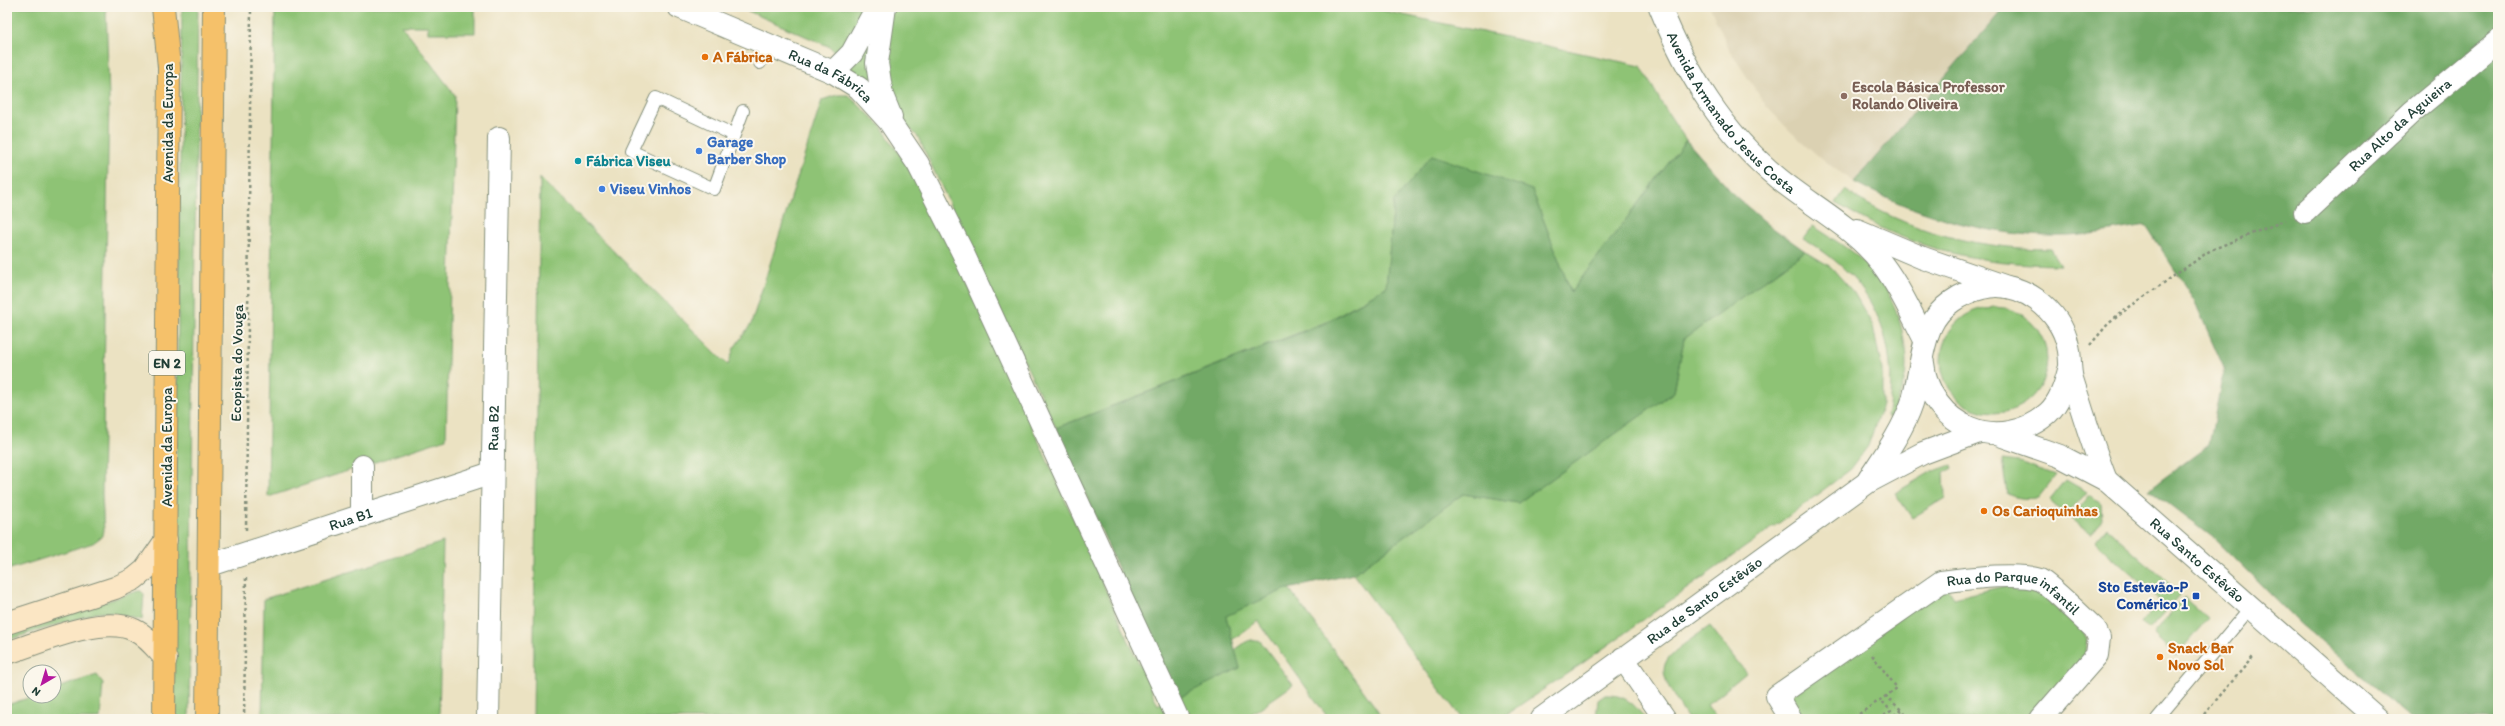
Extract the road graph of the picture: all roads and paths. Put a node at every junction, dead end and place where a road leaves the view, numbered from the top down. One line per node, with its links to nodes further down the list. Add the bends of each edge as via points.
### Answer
1 (163, 7): 25 (main road, Avenida da Europa / EN 2, via 168,67)
2 (214, 7): 27 (main road)
3 (251, 7): 26 (path, Ecopista do Vouga)
4 (679, 7): 9 (street, Rua da Fábrica, via 764,54)
5 (877, 7): 9 (street, via 852,53)
6 (885, 7): 11 (street, via 877,63 882,95)
7 (1660, 7): 14 (street, Avenida Armanado Jesus Costa, via 1691,75 1718,116 1740,143)
8 (2498, 40): 15 (street, Rua Alto da Aguieira, via 2412,112)
9 (833, 72): 11 (street, Rua da Fábrica, via 859,88)
10 (743, 111): 12 (lane)
11 (898, 134): 43 (street, Rua da Fábrica, via 918,164 936,200)
12 (734, 135): 12 (lane, via 714,189 631,151 656,98)
13 (499, 138): 21 (street, Rua B2)
14 (1815, 207): 16 (street, Avenida Armanado Jesus Costa, via 1890,245); 17 (street, Avenida Armanado Jesus Costa, via 1852,233 1874,255 1894,281)
15 (2305, 212): 18 (path, via 2211,250 2108,324)
16 (2007, 287): 17 (street, via 1984,287 1963,294 1945,306 1931,324); 18 (street, Avenida Armanado Jesus Costa, via 2028,294 2047,306 2061,324 2068,346)
17 (1924, 349): 19 (street, Rua Santo Estêvão, via 1924,375 1930,392 1941,410 1960,424); 23 (street, via 1912,402 1901,428)
18 (2069, 364): 19 (street, via 2062,393 2048,412 2029,426 2013,432); 22 (street, Avenida Armanado Jesus Costa, via 2088,432)
19 (1988, 433): 22 (street, Rua Santo Estêvão, via 2060,456); 23 (street, via 1922,453)
20 (362, 466): 24 (street)
21 (492, 473): 24 (street, Rua B1); 42 (street, Rua B2)
22 (2106, 480): 28 (street, Rua Santo Estêvão)
23 (1868, 482): 33 (street, Rua de Santo Estêvão)
24 (362, 516): 26 (street, Rua B1)
25 (166, 540): 29 (main road, via 145,570 134,579 115,588); 34 (main road, Avenida da Europa / EN 2)
26 (246, 554): 27 (street, Rua B1); 41 (path, Ecopista do Vouga)
27 (210, 565): 40 (main road)
28 (2250, 608): 51 (lane); 53 (street, Rua Santo Estêvão)
29 (7, 623)
30 (1859, 639): 35 (path, via 1897,688); 46 (street, Rua do Parque infantil, via 1777,696); 50 (street, Rua do Parque infantil, via 1941,582 1965,578 2016,577 2040,580 2096,629 2099,638 2097,655)
31 (7, 653): 34 (main road, via 99,624 119,625 134,630 152,643)
32 (2253, 657): 52 (path)
33 (1623, 658): 44 (street, Rua de Santo Estêvão); 45 (street)
34 (166, 659): 39 (main road, Avenida da Europa / EN 2)
35 (1886, 696): 36 (path); 37 (path)
36 (1880, 700): 38 (path); 47 (path, via 1891,711)
37 (1901, 710): 48 (path); 49 (path)
38 (1860, 714)
39 (164, 719)
40 (207, 719)
41 (244, 719)
42 (488, 719)
43 (1178, 719)
44 (1541, 719)
45 (1665, 719)
46 (1791, 719)
47 (1879, 719)
48 (1889, 719)
49 (1911, 719)
50 (2042, 719)
51 (2157, 719)
52 (2200, 719)
53 (2378, 719)

